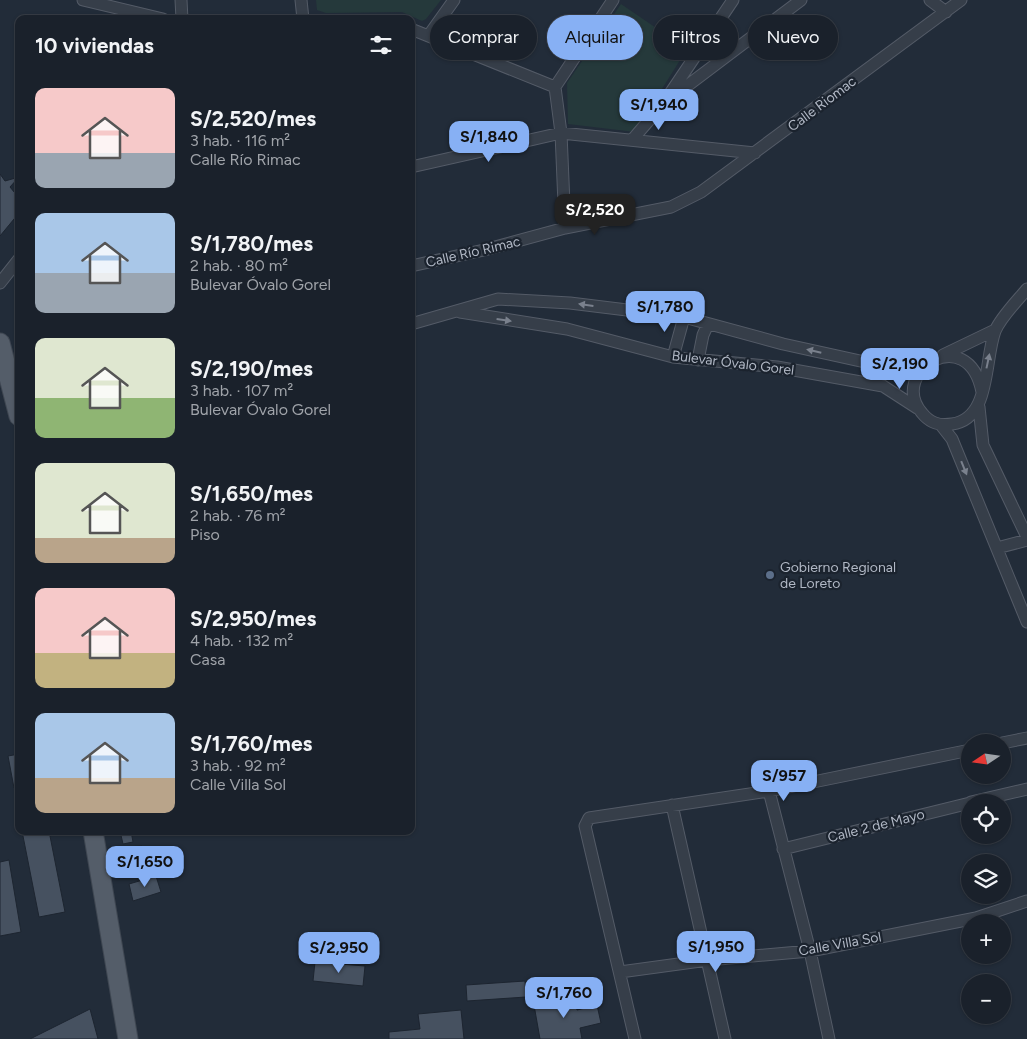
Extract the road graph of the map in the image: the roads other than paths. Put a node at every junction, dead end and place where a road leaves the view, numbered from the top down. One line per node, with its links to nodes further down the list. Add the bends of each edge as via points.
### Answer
1 (83, 0): 11 (street)
2 (180, 0): 12 (street)
3 (301, 0): 13 (street)
4 (454, 0): 15 (street)
5 (613, 0): 16 (street)
6 (733, 0): 17 (street)
7 (801, 0): 17 (street)
8 (930, 0): 10 (street)
9 (961, 0): 10 (street, Calle Riomac)
10 (946, 12): 20 (street, Calle Riomac)
11 (146, 15)
12 (182, 15)
13 (303, 15)
14 (415, 30): 15 (street)
15 (429, 35): 16 (street)
16 (555, 87): 18 (street)
17 (664, 104): 19 (street)
18 (561, 133): 19 (street); 21 (street); 22 (street)
19 (632, 140): 20 (street)
20 (755, 153): 22 (street, Calle Río Rimac, via 701,192 671,207)
21 (415, 166)
22 (565, 228): 24 (street, Calle Río Rimac)
23 (15, 264): 25 (street)
24 (415, 265)
25 (0, 283)
26 (1027, 289): 31 (street)
27 (456, 311): 28 (street, Bulevar Óvalo Gorel, one-way to 27, via 570,303 498,299); 29 (street, Bulevar Óvalo Gorel); 33 (street, Bulevar Óvalo Gorel, one-way to 33, via 567,329)
28 (684, 317): 30 (street, Bulevar Óvalo Gorel); 33 (street)
29 (415, 323)
30 (708, 324): 34 (street, Bulevar Óvalo Gorel, one-way to 30, via 884,366); 35 (street)
31 (996, 330): 34 (street); 38 (street, one-way to 31)
32 (0, 343): 36 (main road)
33 (673, 357): 35 (street, Bulevar Óvalo Gorel)
34 (934, 359): 38 (street, Bulevar Óvalo Gorel, via 954,356 969,363 979,376); 40 (street, via 915,378 913,393)
35 (698, 360): 40 (street, Bulevar Óvalo Gorel, via 777,368 883,386)
36 (12, 366): 37 (main road)
37 (15, 386)
38 (982, 392): 39 (street)
39 (979, 407): 41 (street, via 963,423); 42 (street, via 984,445)
40 (917, 408): 41 (street, Bulevar Óvalo Gorel, via 927,420)
41 (941, 426): 43 (street, Bulevar Óvalo Gorel, one-way to 43, via 952,439)
42 (1027, 538): 43 (street)
43 (996, 548): 44 (street, Bulevar Óvalo Gorel)
44 (1027, 622)
45 (1027, 738): 46 (street)
46 (1011, 742)
47 (961, 752): 49 (street)
48 (1027, 789): 50 (street, Calle 2 de Mayo)
49 (769, 791): 51 (street); 54 (street)
50 (1007, 794)
51 (672, 804): 57 (street); 58 (street, via 592,816 586,820)
52 (961, 805): 54 (street, Calle 2 de Mayo)
53 (94, 835): 59 (main road)
54 (783, 849): 56 (street)
55 (1027, 901): 56 (street, Calle Villa Sol, via 976,918)
56 (810, 952): 57 (street, Calle Villa Sol); 62 (street)
57 (708, 960): 58 (street, Calle Villa Sol); 61 (street)
58 (620, 972): 60 (street)
59 (128, 1039)
60 (635, 1039)
61 (725, 1039)
62 (829, 1039)

